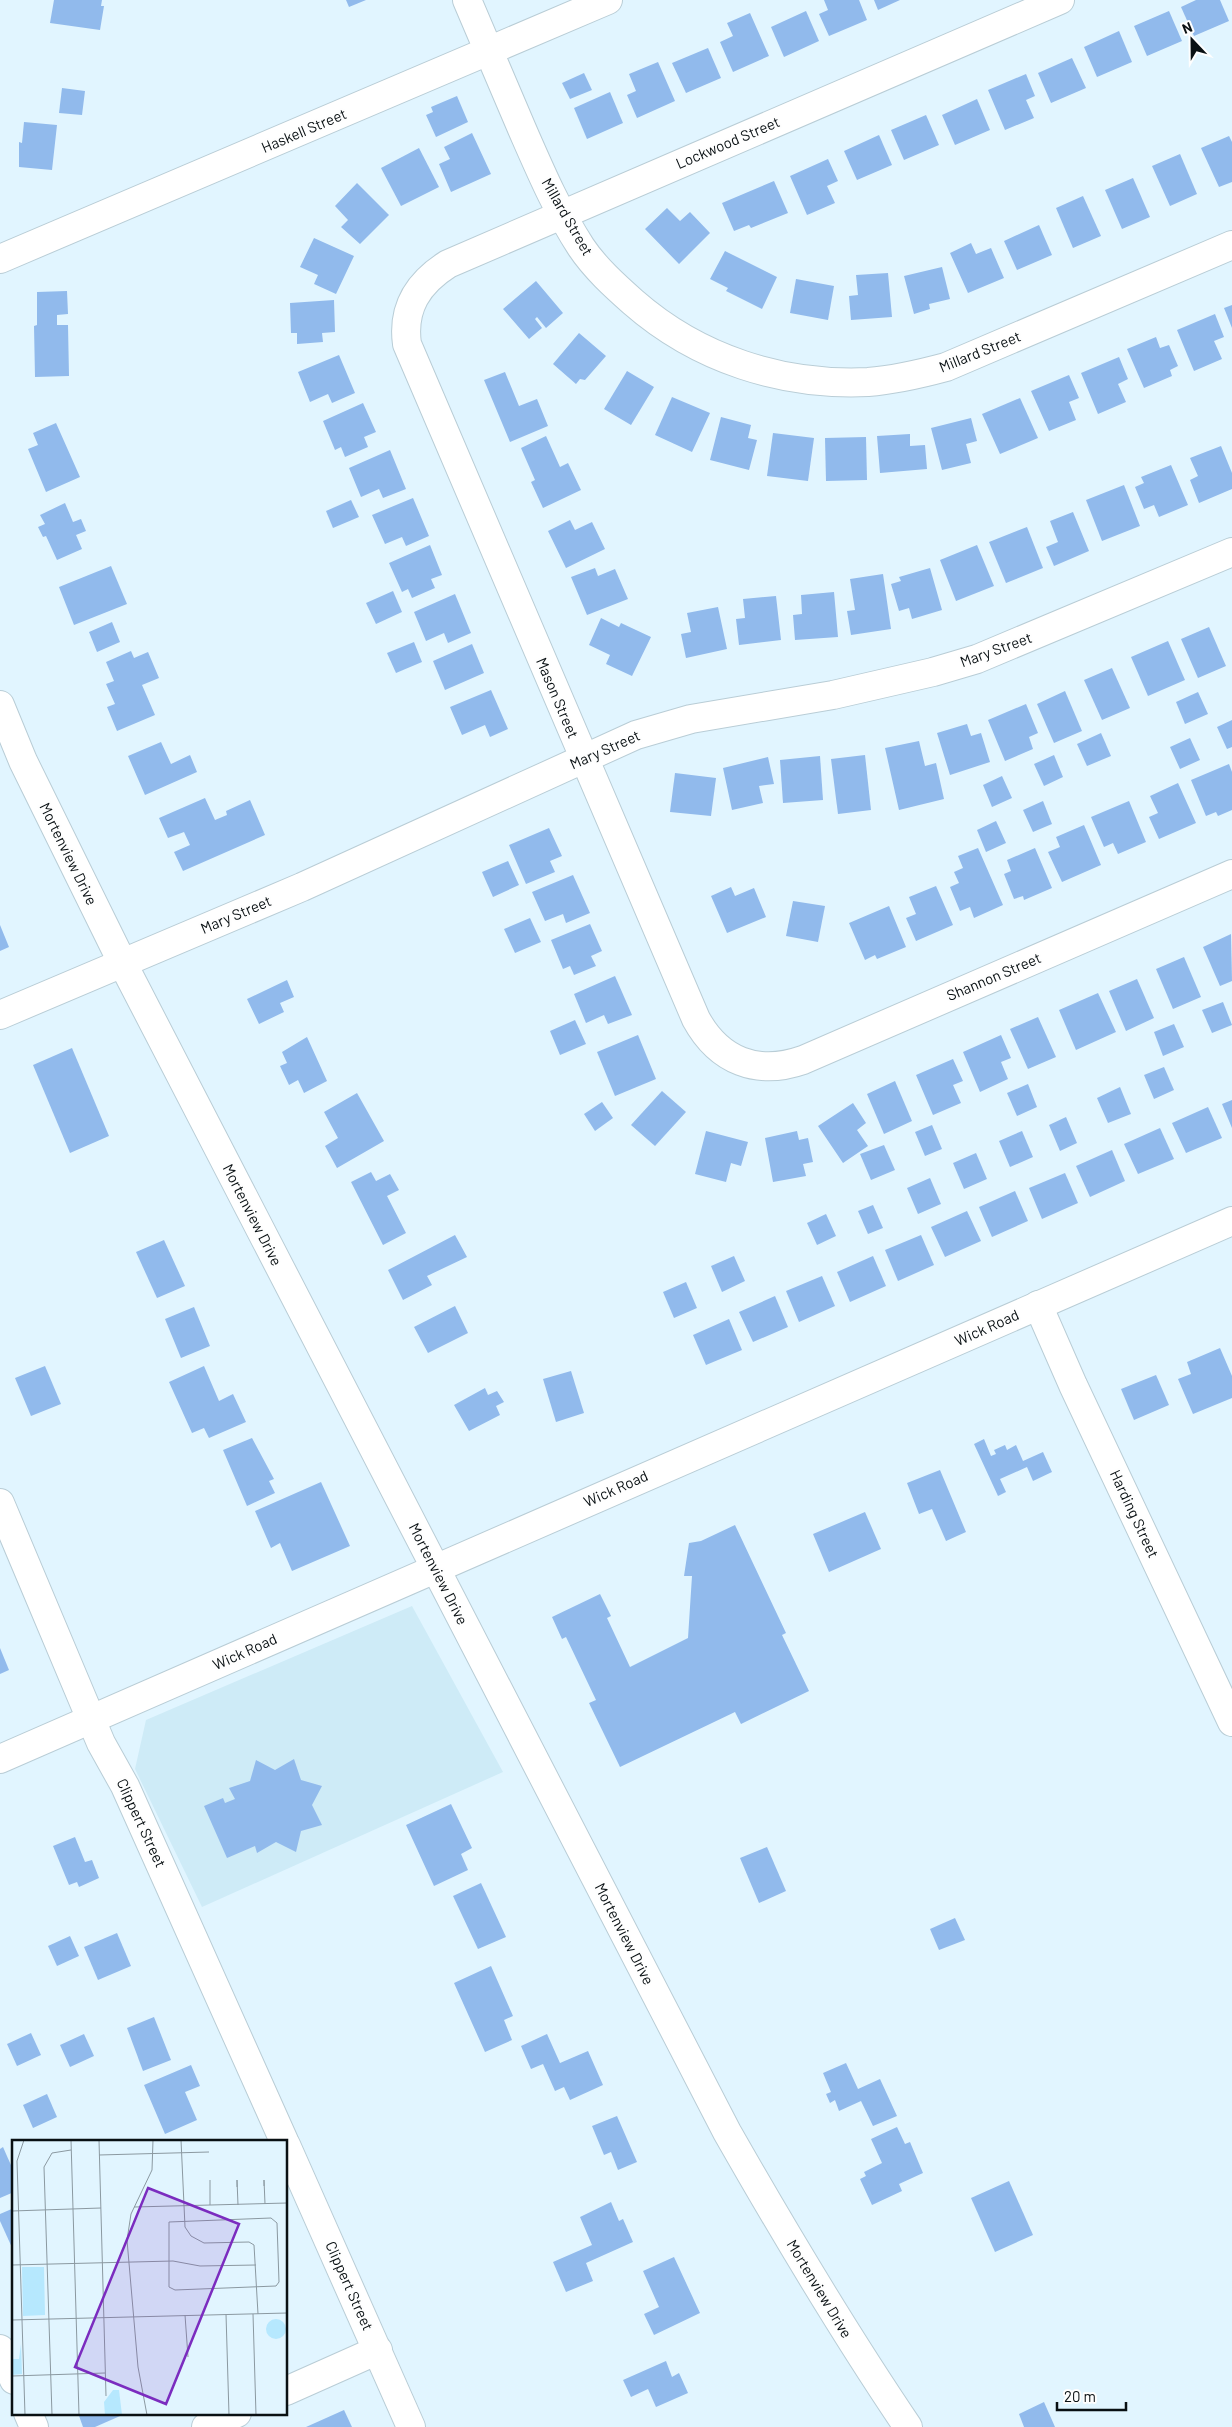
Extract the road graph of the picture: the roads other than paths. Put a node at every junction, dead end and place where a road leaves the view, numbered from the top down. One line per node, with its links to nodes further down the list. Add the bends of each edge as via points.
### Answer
1 (467, 0): 4 (street)
2 (608, 0): 4 (street, Haskell Street)
3 (1060, 0): 5 (street, Lockwood Street)
4 (489, 52): 5 (street, Millard Street); 7 (street, Haskell Street)
5 (562, 215): 6 (street, Millard Street, via 582,249 616,287 653,320 690,343 734,362 781,376 830,382 888,379 946,367); 8 (street, Lockwood Street, via 448,264 423,282)
6 (1232, 245)
7 (0, 259)
8 (410, 305): 11 (street, Mason Street, via 405,331 410,357)
9 (1232, 552): 11 (street, Mary Street, via 977,659 833,695 691,719 636,735)
10 (0, 705): 13 (street, Mortenview Drive, via 23,761)
11 (584, 760): 13 (street, Mary Street); 15 (street, Mason Street, via 703,1031 719,1049 734,1059)
12 (1232, 874): 15 (street, Shannon Street, via 803,1060 775,1067)
13 (123, 964): 14 (street, Mary Street); 19 (street, Mortenview Drive)
14 (0, 1015)
15 (752, 1064)
16 (1232, 1222): 17 (street, Wick Road)
17 (1038, 1305): 19 (street, Wick Road); 21 (street, Harding Street)
18 (0, 1504): 20 (street, Clippert Street)
19 (435, 1568): 20 (street, Wick Road); 34 (street, Mortenview Drive, via 726,2132 798,2257)
20 (91, 1720): 22 (street, Wick Road); 23 (street, Clippert Street, via 125,1786)
21 (1232, 1722)
22 (0, 1758)
23 (284, 2140)
24 (288, 2149): 26 (street, Clippert Street)
25 (0, 2349): 27 (street)
26 (378, 2350): 28 (street); 33 (street, Clippert Street)
27 (12, 2376)
28 (288, 2390)
29 (28, 2414): 31 (street)
30 (235, 2414): 32 (street)
31 (34, 2427)
32 (206, 2427)
33 (411, 2427)
34 (908, 2427)

